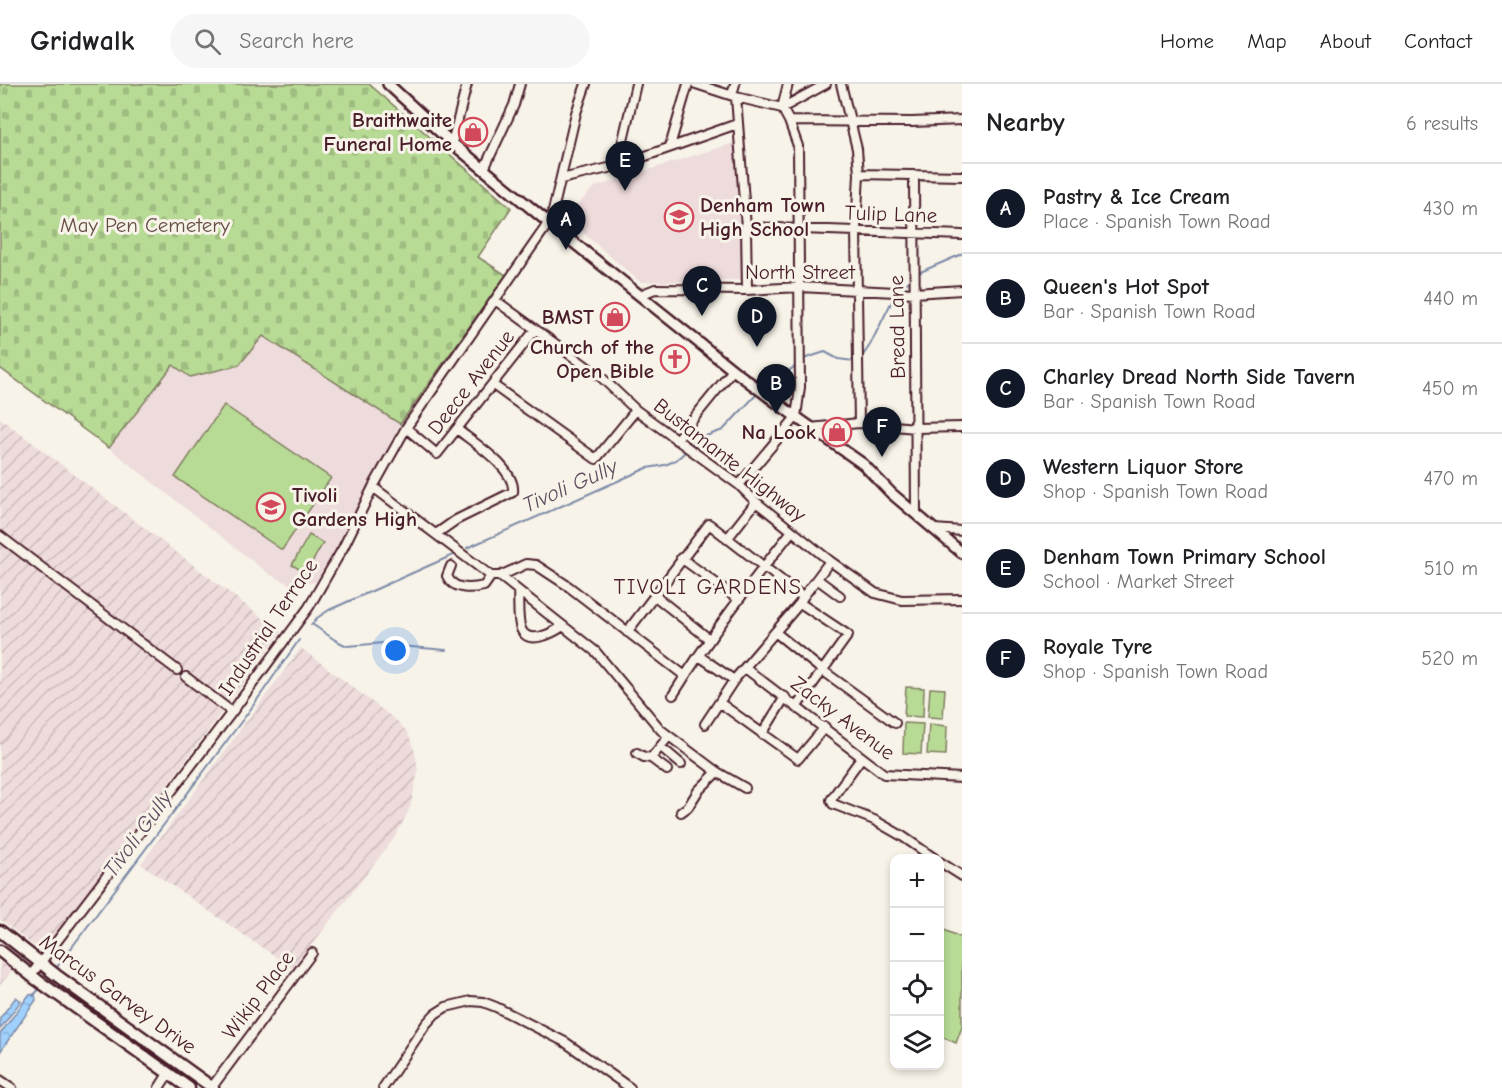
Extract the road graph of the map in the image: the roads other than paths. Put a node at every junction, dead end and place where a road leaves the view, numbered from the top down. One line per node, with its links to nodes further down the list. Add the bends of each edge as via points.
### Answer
1 (388, 84): 18 (main road)
2 (467, 84): 18 (street)
3 (520, 84): 21 (street)
4 (586, 84): 25 (street, Industrial Terrace)
5 (636, 84): 20 (street)
6 (688, 84): 19 (street)
7 (696, 84): 12 (street)
8 (735, 84): 12 (street)
9 (788, 84): 13 (street)
10 (826, 84): 13 (street)
11 (841, 84): 16 (street)
12 (734, 96): 13 (street); 17 (street)
13 (782, 108): 15 (street)
14 (962, 120): 16 (street)
15 (789, 121): 16 (street); 28 (street, via 798,146)
16 (851, 122): 22 (street)
17 (737, 124): 19 (street); 27 (street)
18 (452, 142): 21 (main road)
19 (670, 146): 20 (street)
20 (617, 166): 25 (street)
21 (484, 169): 26 (main road)
22 (859, 174): 24 (street); 29 (street)
23 (962, 176): 24 (street)
24 (914, 177): 30 (street, Bread Lane)
25 (561, 178): 26 (street, Industrial Terrace)
26 (548, 222): 37 (main road); 38 (street, Industrial Terrace)
27 (746, 227): 28 (street, Tulip Lane); 34 (street)
28 (798, 229): 29 (street, Tulip Lane); 32 (street)
29 (856, 230): 30 (street, Tulip Lane); 33 (street)
30 (913, 234): 31 (street, Tulip Lane); 36 (street, Bread Lane)
31 (962, 235)
32 (800, 287): 33 (street, North Street); 34 (street, North Street); 43 (street, via 800,387)
33 (856, 289): 36 (street, North Street); 44 (street)
34 (747, 290): 37 (street, North Street, via 655,289)
35 (962, 290): 36 (street, North Street)
36 (914, 293): 48 (street, Bread Lane)
37 (640, 295): 40 (main road)
38 (495, 300): 39 (street, Bustamante Highway); 46 (street, Industrial Terrace)
39 (535, 330): 41 (street, Deece Avenue); 42 (street, Bustamante Highway, via 601,377)
40 (733, 370): 43 (main road); 50 (street)
41 (493, 385): 42 (street, via 596,459); 49 (street, Deece Avenue)
42 (636, 410): 50 (street, Bustamante Highway)
43 (796, 417): 47 (main road); 51 (street)
44 (859, 423): 47 (street); 48 (street)
45 (962, 426): 48 (street)
46 (406, 428): 49 (street, Deece Avenue, via 437,454); 52 (street, Industrial Terrace)
47 (810, 428): 54 (main road, via 863,464)
48 (916, 428): 54 (street, Bread Lane)
49 (458, 430): 58 (street, via 503,468 510,476 513,492)
50 (676, 440): 51 (street, Bustamante Highway)
51 (739, 485): 53 (street, Bustamante Highway)
52 (374, 487): 58 (street); 89 (street, Industrial Terrace, via 309,607)
53 (756, 502): 56 (street, Bustamante Highway); 60 (street)
54 (916, 513): 55 (main road)
55 (934, 528): 57 (street); 61 (main road)
56 (792, 531): 63 (street, Bustamante Highway); 65 (street)
57 (962, 531)
58 (436, 534): 66 (street)
59 (0, 536): 80 (street)
60 (727, 539): 62 (street, via 709,524); 65 (street)
61 (962, 553)
62 (681, 558): 69 (street); 71 (street)
63 (830, 561): 67 (street); 72 (street, Bustamante Highway, via 875,593 902,600)
64 (451, 566): 66 (street, via 447,576 458,587 484,586)
65 (765, 566): 71 (street); 73 (street)
66 (495, 576): 68 (street); 75 (street, via 532,564 568,586)
67 (817, 579): 70 (street); 73 (street)
68 (518, 591): 74 (street); 74 (street, via 520,628 525,634 545,636)
69 (655, 596): 75 (street); 77 (street)
70 (840, 597)
71 (738, 599): 77 (street)
72 (962, 599)
73 (802, 600): 76 (street); 81 (street, via 848,634)
74 (563, 626): 94 (street, via 596,652)
75 (627, 632): 82 (street)
76 (774, 632): 79 (street); 81 (street)
77 (709, 639): 78 (street)
78 (699, 656): 82 (street); 84 (street)
79 (745, 668): 84 (street); 86 (street, Zacky Avenue)
80 (177, 670)
81 (822, 670): 88 (street); 90 (street)
82 (685, 676): 85 (street)
83 (186, 677): 89 (street)
84 (735, 680): 87 (street)
85 (674, 695)
86 (786, 697): 88 (street, Zacky Avenue); 93 (street)
87 (720, 703): 91 (street); 93 (street)
88 (797, 706): 92 (street, Zacky Avenue)
89 (232, 712): 111 (street, Industrial Terrace)
90 (895, 723)
91 (705, 724)
92 (825, 728): 93 (street, via 798,759); 97 (street, Zacky Avenue)
93 (762, 734)
94 (669, 736): 95 (street); 101 (street)
95 (661, 747): 98 (street); 99 (street)
96 (637, 753): 98 (street)
97 (862, 757): 102 (street, Zacky Avenue, via 884,774); 105 (street, via 831,800 833,804 874,820)
98 (651, 758): 100 (street)
99 (681, 764)
100 (668, 770)
101 (717, 772): 103 (street); 104 (street)
102 (962, 778)
103 (746, 788)
104 (681, 812)
105 (928, 854)
106 (944, 865): 107 (street)
107 (962, 876)
108 (0, 931): 111 (highway, Marcus Garvey Drive)
109 (0, 951): 112 (highway, Marcus Garvey Drive)
110 (312, 953): 118 (street, Wikip Place)
111 (40, 962): 112 (street, Industrial Terrace); 118 (highway, Marcus Garvey Drive)
112 (31, 975): 113 (highway, Marcus Garvey Drive)
113 (168, 1074): 116 (street); 117 (highway, Marcus Garvey Drive)
114 (0, 1080): 115 (street)
115 (12, 1088)
116 (159, 1088)
117 (189, 1088)
118 (213, 1088)
119 (383, 1088): 120 (street, via 426,1024 446,1006 471,1001 489,1004 565,1042)
120 (630, 1088)

